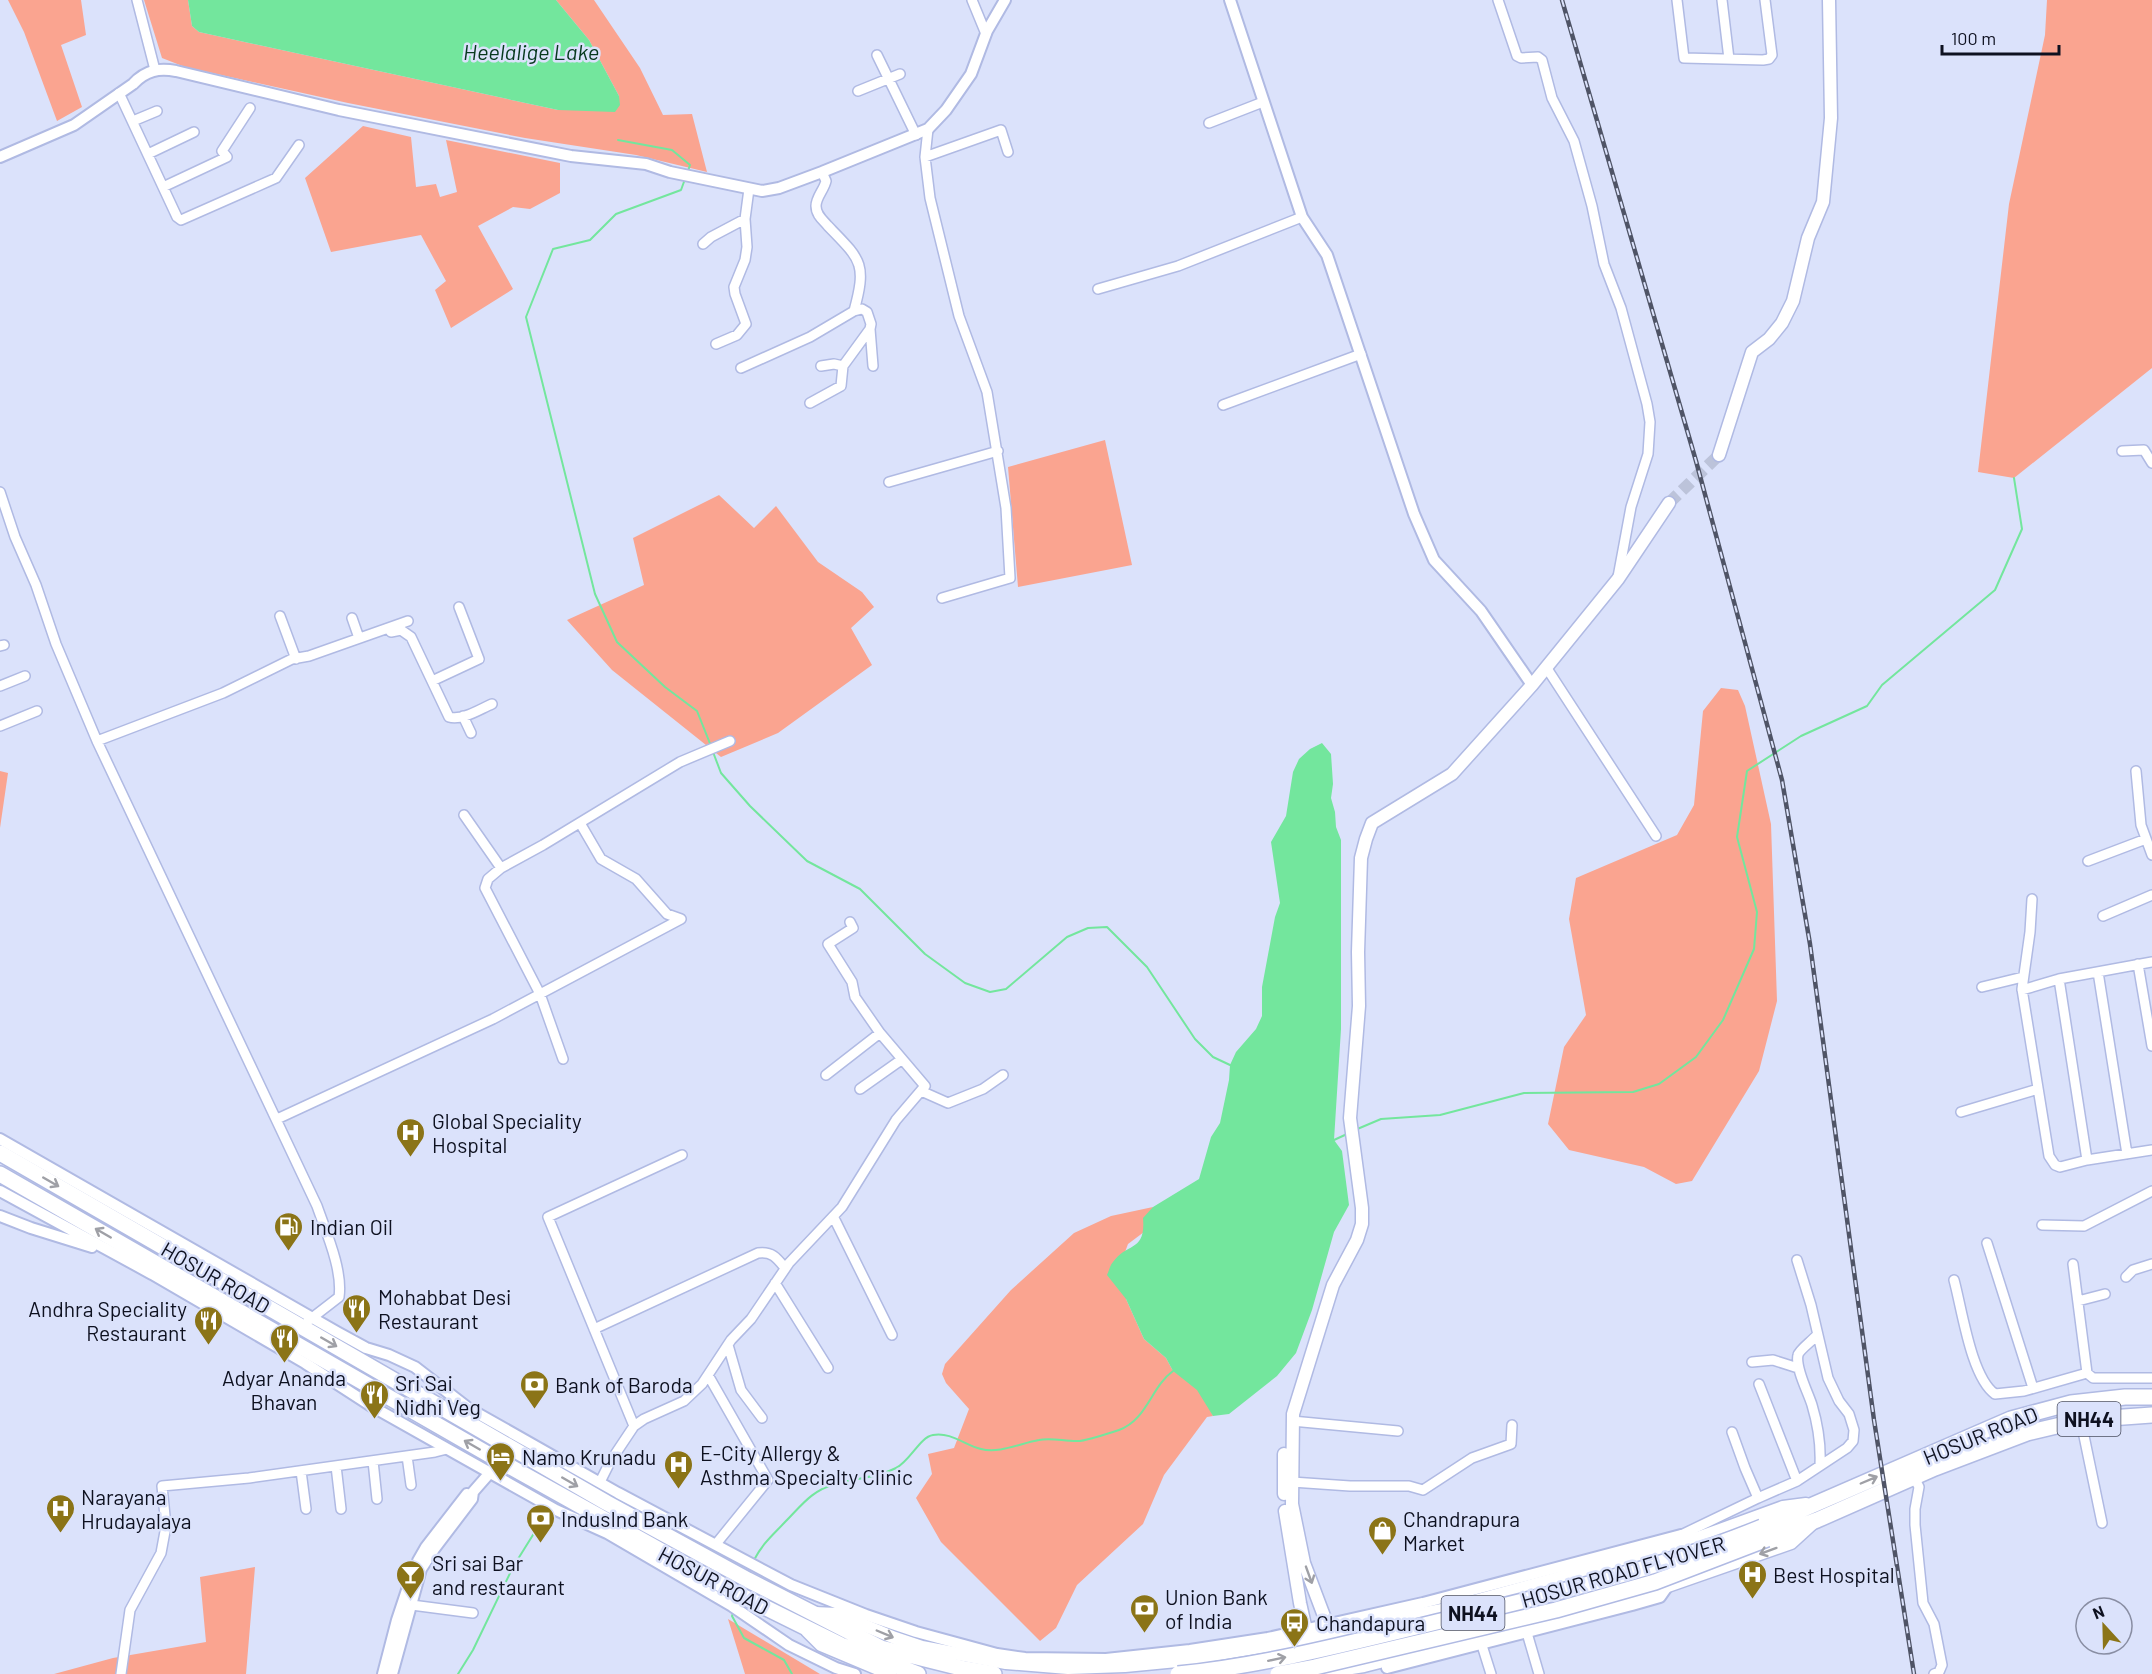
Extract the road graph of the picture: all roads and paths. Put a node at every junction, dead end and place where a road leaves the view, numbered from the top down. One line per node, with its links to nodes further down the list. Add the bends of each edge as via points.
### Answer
1 (137, 0): 13 (street)
2 (972, 0): 10 (street)
3 (1005, 0): 10 (street)
4 (1230, 0): 18 (street)
5 (1498, 0): 55 (street, via 1517,56 1542,60 1552,98 1574,141 1604,264 1621,308 1647,404 1648,454 1630,513)
6 (1677, 0): 12 (street, via 1684,58)
7 (1722, 0): 12 (street)
8 (1765, 0): 12 (street, via 1772,54 1769,59)
9 (1829, 0): 50 (main road, via 1831,118 1823,202 1793,301 1782,323 1752,352)
10 (986, 34): 23 (street, via 971,74)
11 (877, 55): 15 (street)
12 (1729, 59)
13 (155, 70): 17 (street, via 140,76); 33 (street, via 176,70 339,110 571,156 646,164)
14 (900, 74): 15 (street)
15 (888, 80): 16 (street); 25 (street)
16 (858, 91)
17 (119, 93): 21 (street); 29 (street, via 74,125)
18 (1263, 102): 22 (street); 34 (street)
19 (250, 108): 32 (street, via 222,151 227,156)
20 (157, 111): 21 (street)
21 (133, 121): 28 (street)
22 (1209, 123)
23 (928, 129): 25 (street); 30 (street)
24 (194, 132): 28 (street)
25 (916, 135): 31 (street)
26 (299, 145): 32 (street, via 276,178 181,220)
27 (1008, 152): 30 (street, via 1001,130)
28 (148, 154): 32 (street)
29 (0, 157)
30 (925, 157): 48 (street, via 948,276 987,392)
31 (822, 172): 33 (street, via 779,188); 38 (street, via 826,181 818,197 818,214 850,248 861,274)
32 (163, 187)
33 (749, 189): 35 (street)
34 (1302, 217): 37 (street, via 1178,266); 41 (street, via 1328,255)
35 (745, 219): 36 (street); 40 (street, via 747,247 735,294 746,324 737,335)
36 (702, 244)
37 (1098, 289)
38 (854, 311): 39 (street, via 867,312); 45 (street, via 810,337)
39 (870, 329): 43 (street); 44 (street)
40 (716, 344)
41 (1361, 354): 47 (street); 66 (street, via 1414,514 1434,560 1481,611)
42 (821, 366): 43 (street)
43 (843, 366): 46 (street, via 841,386)
44 (873, 366)
45 (741, 368)
46 (810, 403)
47 (1223, 405)
48 (998, 451): 52 (street); 56 (street, via 1010,578)
49 (2122, 451): 51 (street, via 2144,450)
50 (1719, 455)
51 (2152, 463)
52 (889, 482)
53 (0, 492): 73 (street)
54 (1669, 503): 55 (main road)
55 (1618, 579): 63 (main road)
56 (942, 598)
57 (459, 607): 65 (street, via 479,659)
58 (280, 616): 62 (street)
59 (352, 618): 61 (street)
60 (408, 621): 61 (street)
61 (359, 638): 62 (street)
62 (297, 658): 65 (street, via 306,662 401,630 411,637); 73 (street, via 223,693)
63 (1546, 667): 66 (main road); 78 (street)
64 (25, 676): 67 (street)
65 (432, 681): 70 (street, via 449,717)
66 (1532, 685): 145 (main road, via 1452,774 1372,823 1361,858 1359,1006 1350,1118 1362,1224 1332,1284)
67 (0, 686)
68 (492, 704): 70 (street)
69 (37, 711): 71 (street)
70 (463, 716): 72 (street)
71 (0, 726)
72 (471, 733)
73 (97, 741): 105 (street)
74 (730, 741): 77 (street, via 680,762)
75 (2136, 771): 79 (street)
76 (464, 814): 82 (street)
77 (580, 823): 82 (street); 94 (street, via 602,859 636,879 666,914 681,919)
78 (1656, 836)
79 (2146, 839): 80 (street); 81 (street)
80 (2152, 855)
81 (2088, 861)
82 (501, 868): 94 (street, via 488,879 485,888)
83 (2152, 895): 85 (street)
84 (2032, 898): 90 (street)
85 (2103, 916)
86 (850, 922): 95 (street, via 853,928 828,944 852,982 855,997)
87 (2152, 962): 88 (street)
88 (2138, 964): 89 (street); 96 (street)
89 (2098, 972): 91 (street); 109 (street)
90 (2024, 977): 92 (street); 93 (street)
91 (2059, 979): 93 (street); 111 (street)
92 (1982, 987)
93 (2022, 990): 102 (street)
94 (540, 994): 97 (street); 105 (street)
95 (880, 1033): 98 (street); 99 (street)
96 (2152, 1046)
97 (563, 1059)
98 (901, 1060): 101 (street); 103 (street, via 925,1086)
99 (826, 1075)
100 (1003, 1075): 103 (street, via 983,1089 948,1103)
101 (860, 1089)
102 (2038, 1089): 104 (street); 111 (street, via 2049,1156 2055,1165)
103 (921, 1091): 116 (street, via 896,1120)
104 (1961, 1112)
105 (277, 1119): 129 (street, via 317,1206 339,1278 339,1297)
106 (0, 1139): 129 (street)
107 (2152, 1150): 109 (street)
108 (0, 1153): 129 (highway, HOSUR ROAD, one-way to 129)
109 (2127, 1154): 111 (street)
110 (682, 1155): 130 (street, via 548,1217)
111 (2087, 1160)
112 (0, 1174): 156 (highway, HOSUR ROAD, one-way to 112)
113 (0, 1191): 119 (street)
114 (2152, 1191): 117 (street, via 2084,1226)
115 (0, 1216): 119 (street, via 82,1245)
116 (834, 1218): 123 (street); 131 (street)
117 (2042, 1226)
118 (1987, 1243): 141 (street)
119 (99, 1246): 151 (street)
120 (1797, 1260): 132 (street)
121 (2073, 1264): 128 (street)
122 (2152, 1264): 124 (street, via 2133,1270)
123 (785, 1268): 126 (street); 130 (street, via 774,1255 758,1253)
124 (2126, 1277)
125 (1954, 1280): 141 (street, via 1976,1368 1988,1389 1995,1394)
126 (775, 1283): 133 (street); 135 (street)
127 (2105, 1294): 128 (street)
128 (2078, 1301): 137 (street)
129 (307, 1322): 160 (street, via 415,1367 468,1408); 179 (highway, HOSUR ROAD, one-way to 179, via 607,1503)
130 (594, 1329): 147 (street)
131 (892, 1335)
132 (1817, 1335): 136 (street, via 1800,1350); 155 (street, via 1828,1378 1854,1430 1853,1441 1847,1448)
133 (728, 1345): 138 (street); 144 (street, via 741,1390)
134 (1752, 1362): 136 (street, via 1773,1360)
135 (828, 1368)
136 (1798, 1368): 155 (street, via 1818,1429)
137 (2087, 1373): 139 (street, via 2093,1378); 141 (street)
138 (708, 1375): 147 (street, via 684,1401); 173 (street, via 768,1480)
139 (2152, 1378)
140 (1759, 1384): 159 (street)
141 (2033, 1388)
142 (2152, 1396): 165 (highway, HOSUR ROAD / NH44, one-way to 142, via 2011,1419 2071,1403)
143 (2152, 1415): 158 (highway, HOSUR ROAD / NH44, via 2082,1420 2045,1428)
144 (762, 1418)
145 (1292, 1418): 148 (street); 161 (main road); 184 (main road, via 1284,1449 1284,1503)
146 (1512, 1425): 161 (street, via 1511,1444 1472,1458 1423,1490 1409,1486)
147 (634, 1426): 160 (street)
148 (1398, 1431)
149 (1732, 1432): 163 (street)
150 (2084, 1436): 169 (street)
151 (447, 1449): 152 (street); 156 (street)
152 (407, 1456): 153 (street); 162 (street)
153 (373, 1461): 154 (street); 164 (street)
154 (336, 1466): 157 (street); 167 (street)
155 (1820, 1466): 159 (street)
156 (495, 1467): 175 (highway, HOSUR ROAD); 176 (street, via 424,1563)
157 (301, 1471): 166 (street); 190 (street, via 162,1486 166,1526 161,1553 130,1610)
158 (1914, 1477): 168 (highway, HOSUR ROAD / NH44); 202 (street, via 1919,1487 1914,1509 1923,1602 1934,1624 1942,1665)
159 (1797, 1481): 163 (street)
160 (600, 1482): 173 (street)
161 (1292, 1482): 182 (main road, one-way to 182, via 1292,1504 1305,1563 1324,1616)
162 (411, 1485)
163 (1758, 1498): 171 (street)
164 (377, 1499)
165 (1815, 1503): 170 (highway, HOSUR ROAD FLYOVER / NH44); 172 (main road, via 1783,1507)
166 (306, 1509)
167 (341, 1509)
168 (1817, 1520): 170 (highway, HOSUR ROAD FLYOVER / NH44); 174 (main road, one-way to 174, via 1791,1543)
169 (2102, 1523)
170 (1765, 1533): 197 (highway, HOSUR ROAD FLYOVER / NH44, one-way to 170, bridge, via 1248,1665 1541,1597); 198 (highway, HOSUR ROAD FLYOVER / NH44, bridge, via 1655,1582 1556,1610)
171 (1681, 1535): 172 (street); 180 (street)
172 (1698, 1539): 177 (main road)
173 (716, 1544): 184 (street, via 791,1585 866,1615 998,1654 1106,1659)
174 (1667, 1587): 183 (street, via 1660,1597); 185 (main road)
175 (725, 1597): 181 (highway, HOSUR ROAD, via 742,1596); 193 (street, via 789,1645)
176 (406, 1604): 178 (street); 191 (street); 192 (street)
177 (1447, 1609): 180 (main road); 186 (main road)
178 (473, 1613)
179 (810, 1613): 188 (main road, one-way to 188, via 837,1614 922,1647 1005,1663); 196 (highway, via 881,1648)
180 (1376, 1618): 182 (main road); 187 (main road)
181 (804, 1628): 194 (main road, via 821,1646); 195 (highway)
182 (1333, 1629): 184 (main road)
183 (1527, 1633): 185 (street); 201 (street)
184 (1307, 1634): 188 (main road); 189 (main road)
185 (1481, 1640): 186 (main road); 187 (street); 200 (street)
186 (1455, 1642): 187 (main road)
187 (1387, 1667): 189 (main road)
188 (1128, 1670)
189 (1332, 1673): 199 (main road)
190 (121, 1674)
191 (383, 1674)
192 (392, 1674)
193 (855, 1674)
194 (890, 1674)
195 (918, 1674)
196 (994, 1674)
197 (1178, 1674)
198 (1278, 1674)
199 (1315, 1674)
200 (1491, 1674)
201 (1539, 1674)
202 (1934, 1674)

